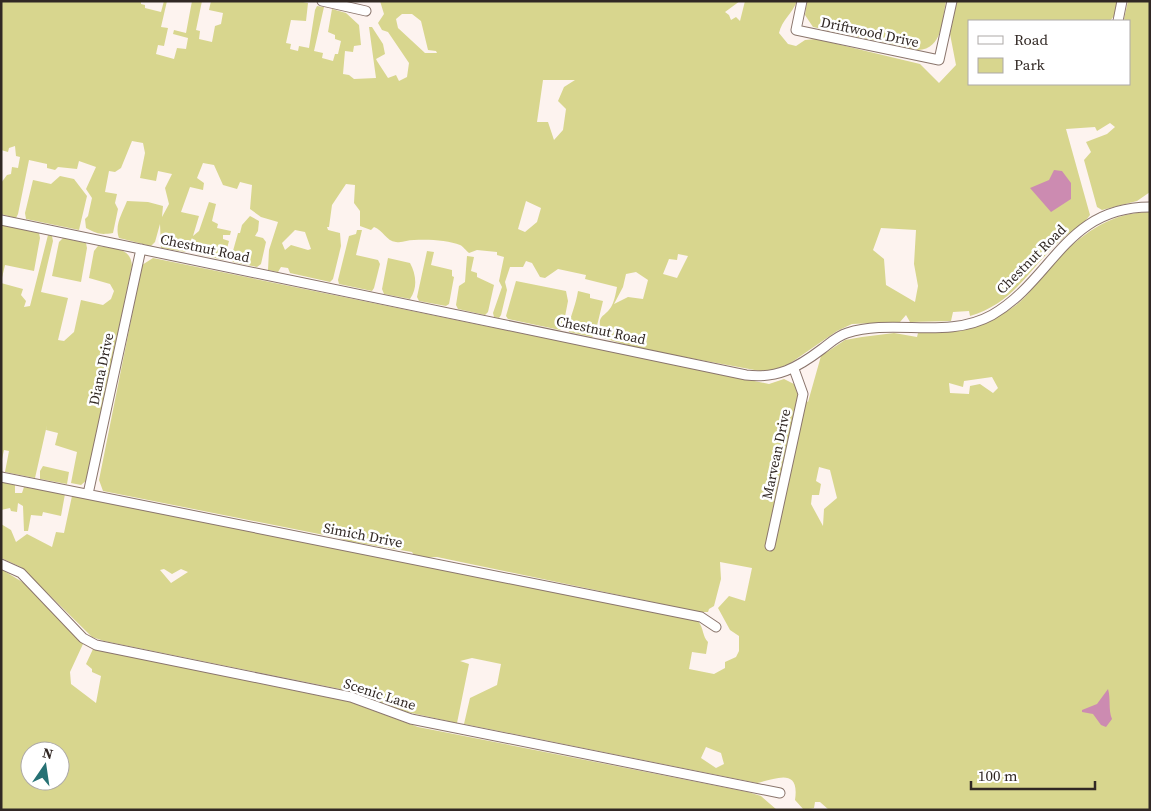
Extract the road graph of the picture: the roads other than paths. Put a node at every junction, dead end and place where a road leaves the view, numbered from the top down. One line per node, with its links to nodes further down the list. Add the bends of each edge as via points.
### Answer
1 (322, 1): 5 (street)
2 (802, 1): 3 (street, Driftwood Drive, via 796,30 939,60)
3 (952, 1)
4 (1122, 1): 6 (street)
5 (366, 11)
6 (1118, 20)
7 (1150, 207): 10 (street, Chestnut Road, via 1106,215 1084,227 1062,246 1025,289 992,314 969,324 936,328 868,327 845,333)
8 (1, 220): 9 (street, Chestnut Road)
9 (141, 249): 10 (street, Chestnut Road, via 746,375 770,376); 12 (street, Diana Drive)
10 (794, 369): 13 (street, Marvean Drive, via 803,394)
11 (1, 477): 12 (street, Simich Drive)
12 (88, 494): 15 (street, Simich Drive, via 702,617)
13 (770, 546)
14 (1, 564): 16 (street, Scenic Lane, via 21,574 83,638 96,645 351,697 411,719)
15 (716, 627)
16 (780, 793)

